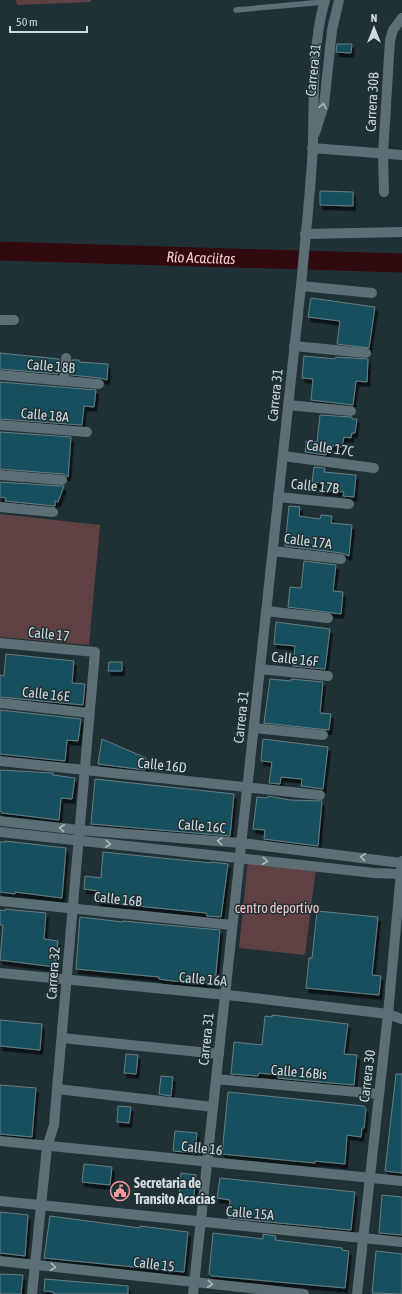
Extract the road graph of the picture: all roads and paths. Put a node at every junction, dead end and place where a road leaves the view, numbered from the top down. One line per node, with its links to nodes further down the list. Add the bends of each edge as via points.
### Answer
1 (339, 0): 5 (street, Carrera 31, one-way to 1, via 324,105 332,30)
2 (324, 1): 3 (lane); 5 (street, Carrera 31, via 312,104)
3 (236, 10)
4 (402, 18): 6 (street, Carrera 30B, via 393,30 390,40)
5 (312, 146): 6 (street); 10 (street, Carrera 31)
6 (383, 154): 7 (street); 8 (street, Carrera 30B)
7 (402, 155)
8 (384, 192)
9 (402, 232): 10 (street)
10 (305, 237): 11 (street, Carrera 31)
11 (301, 282): 12 (street); 15 (street, Carrera 31)
12 (372, 294)
13 (0, 320): 14 (street)
14 (14, 320)
15 (294, 346): 16 (street); 21 (street, Carrera 31)
16 (366, 353)
17 (66, 358): 19 (street)
18 (0, 375): 19 (street, Calle 18B)
19 (64, 381): 20 (street, Calle 18B)
20 (100, 384)
21 (288, 405): 22 (street); 25 (street, Carrera 31)
22 (351, 411)
23 (0, 426): 24 (street, Calle 18A)
24 (88, 432)
25 (283, 456): 26 (street, Calle 17C); 29 (street, Carrera 31)
26 (374, 468)
27 (0, 475): 28 (street)
28 (62, 480)
29 (278, 497): 30 (street, Calle 17B); 33 (street, Carrera 31)
30 (349, 504)
31 (0, 507): 32 (street)
32 (53, 512)
33 (272, 551): 34 (street, Calle 17A); 35 (street, Carrera 31)
34 (341, 559)
35 (266, 611): 36 (street); 39 (street, Carrera 31)
36 (328, 618)
37 (0, 643): 38 (street, Calle 17)
38 (95, 652): 42 (street, Carrera 32)
39 (260, 669): 40 (street, Calle 16F); 43 (street, Carrera 31)
40 (328, 676)
41 (0, 703): 42 (street, Calle 16E)
42 (89, 713): 46 (street, Carrera 32)
43 (254, 728): 44 (street); 47 (street, Carrera 31)
44 (323, 735)
45 (0, 761): 46 (street, Calle 16D)
46 (84, 771): 47 (street, Calle 16D); 50 (street, Carrera 32)
47 (247, 788): 48 (street, Calle 16D); 53 (street, Carrera 31)
48 (320, 795)
49 (0, 821): 50 (street, Calle 16C, one-way to 49)
50 (79, 830): 52 (street, Carrera 32); 53 (street, Calle 16C, one-way to 50)
51 (0, 832): 52 (street, Calle 16C)
52 (79, 840): 54 (street, Calle 16C, one-way to 54); 58 (street, Carrera 32)
53 (241, 843): 54 (street, Carrera 31); 55 (street, Calle 16C, one-way to 53)
54 (240, 858): 56 (street, Calle 16C, one-way to 56); 59 (street, Carrera 31)
55 (402, 862): 56 (street, Carrera 30)
56 (401, 874): 60 (street, Carrera 30)
57 (0, 901): 58 (street, Calle 16B)
58 (72, 908): 59 (street, Calle 16B); 62 (street, Carrera 32)
59 (232, 925): 63 (street, Carrera 31)
60 (399, 944): 64 (street, Carrera 30)
61 (0, 973): 62 (street, Calle 16A)
62 (67, 979): 63 (street, Calle 16A); 66 (street, Carrera 32)
63 (225, 995): 64 (street, Calle 16A); 67 (street, Carrera 31)
64 (388, 1014): 65 (street, Calle 16A); 70 (street, Carrera 30)
65 (402, 1018)
66 (62, 1038): 67 (street); 69 (street, Carrera 32)
67 (218, 1054): 68 (street, Carrera 31)
68 (216, 1079): 70 (street, Calle 16Bis); 71 (street, Carrera 31)
69 (57, 1089): 71 (street); 73 (street, Carrera 32, via 54,1124)
70 (379, 1094): 75 (street, Carrera 30)
71 (213, 1107): 74 (street, Carrera 31)
72 (0, 1141): 73 (street, Calle 16)
73 (47, 1146): 74 (street, Calle 16); 78 (street, Carrera 32)
74 (207, 1163): 75 (street, Calle 16); 79 (street, Carrera 31)
75 (369, 1178): 76 (street, Calle 16); 80 (street, Carrera 30)
76 (402, 1181)
77 (0, 1201): 78 (street, Calle 15A)
78 (41, 1205): 79 (street, Calle 15A); 83 (street, Carrera 32)
79 (201, 1223): 80 (street, Calle 15A); 84 (street, Carrera 31)
80 (363, 1238): 81 (street, Calle 15A); 88 (street, Carrera 30)
81 (402, 1242)
82 (0, 1261): 83 (street, Calle 15)
83 (35, 1265): 84 (street, Calle 15, one-way to 84); 85 (street, Carrera 32)
84 (194, 1283): 86 (street, Carrera 31); 87 (street, Calle 15, one-way to 87)
85 (32, 1294)
86 (193, 1294)
87 (304, 1294)
88 (357, 1294)

